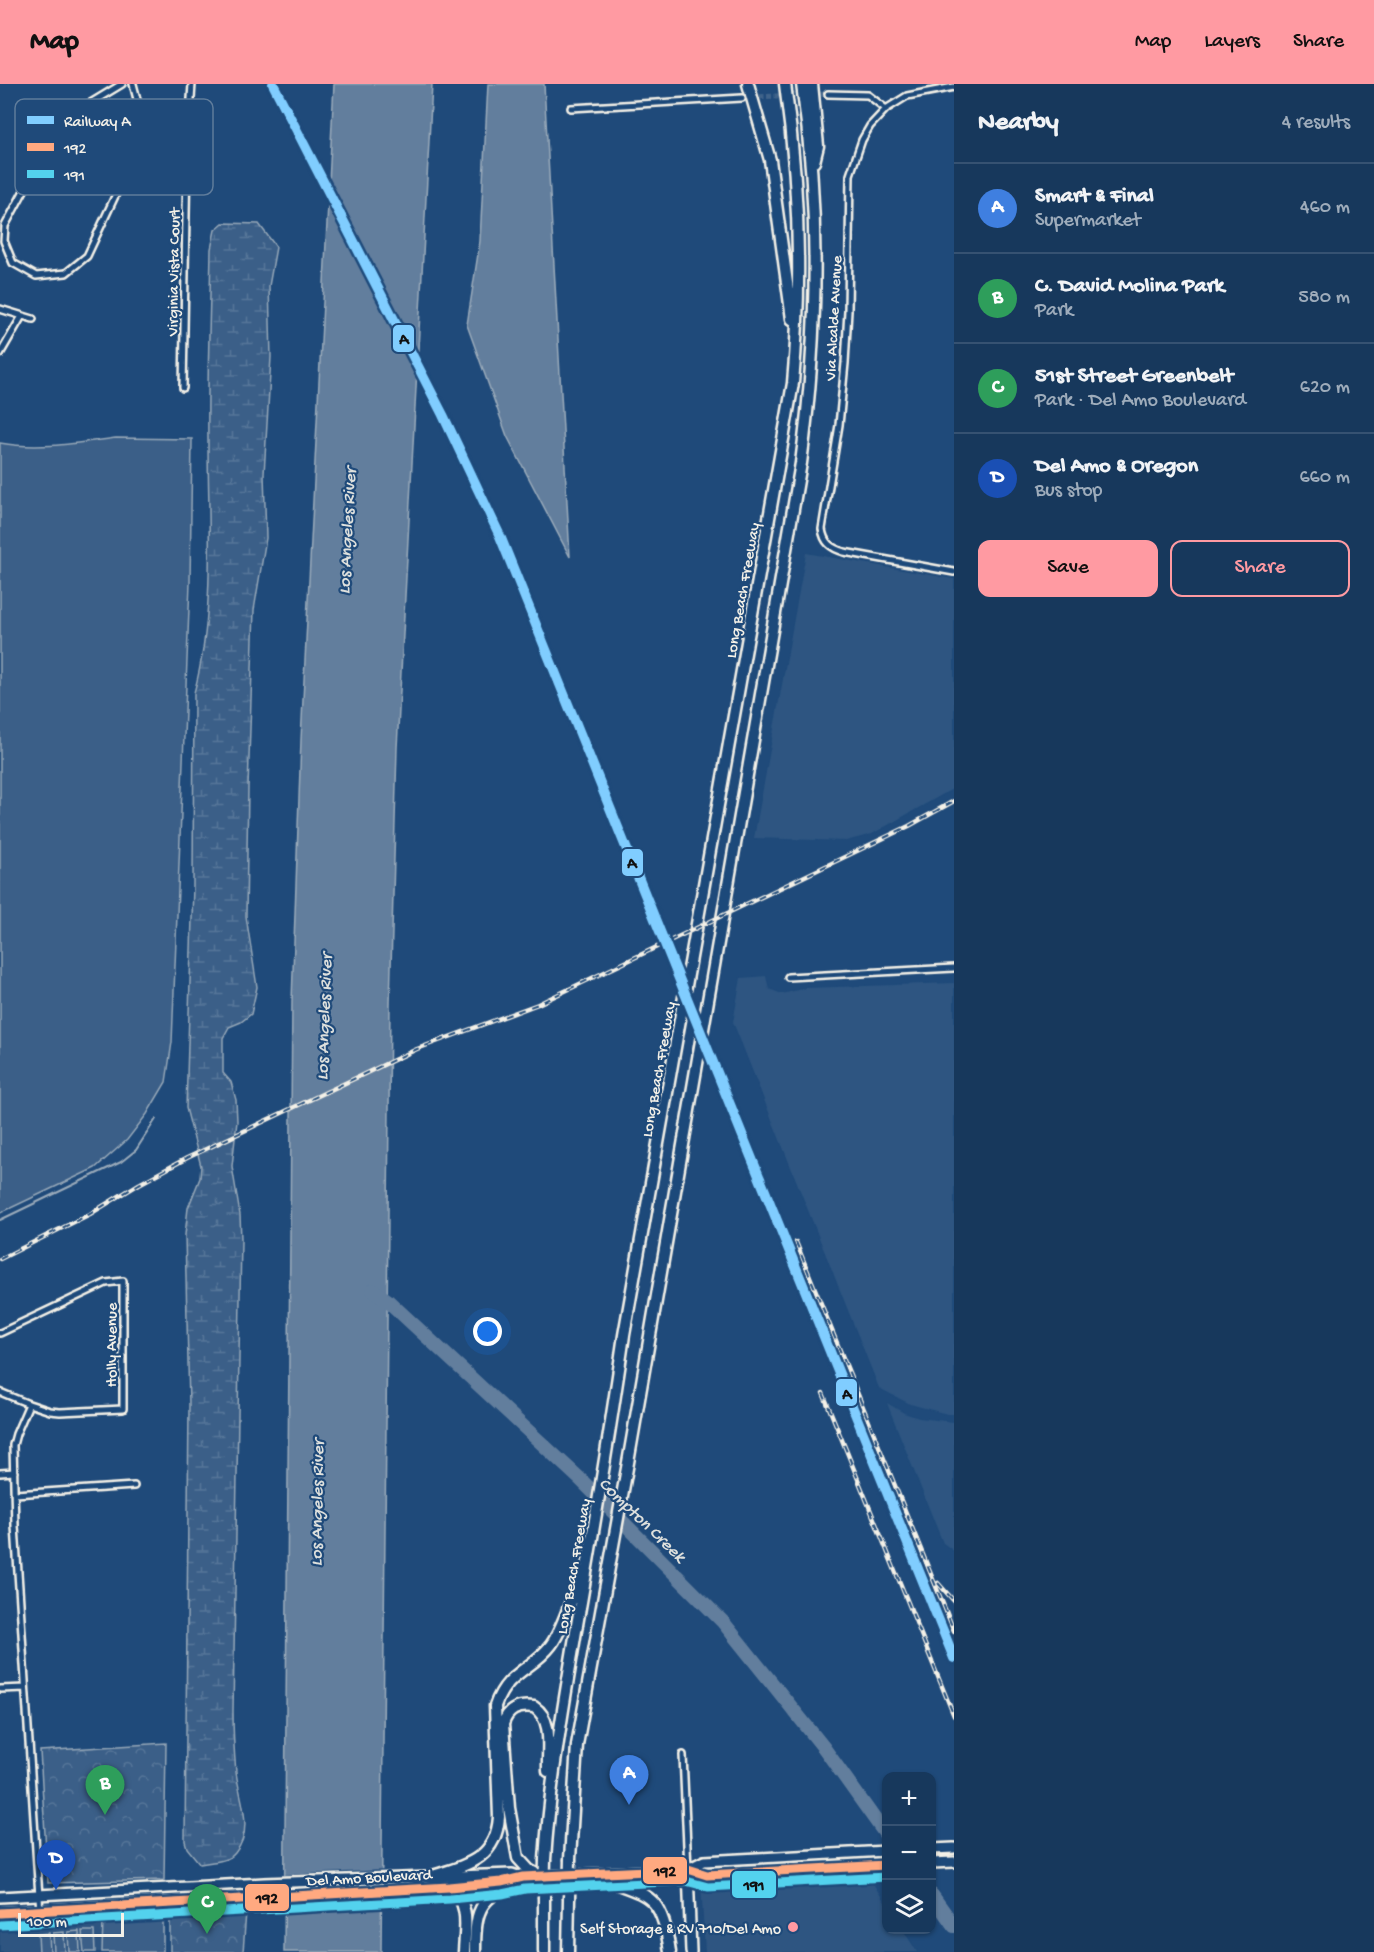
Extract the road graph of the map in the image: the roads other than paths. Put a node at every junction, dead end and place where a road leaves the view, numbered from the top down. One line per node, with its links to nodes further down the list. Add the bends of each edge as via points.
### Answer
1 (122, 84): 11 (street)
2 (133, 84): 12 (street)
3 (192, 84): 13 (street, Virginia Vista Court)
4 (748, 84): 23 (highway, via 774,182)
5 (785, 84): 23 (highway, Long Beach Freeway, via 796,188)
6 (802, 84): 16 (highway)
7 (812, 84): 16 (highway, via 818,146)
8 (954, 87): 15 (street, via 907,96)
9 (828, 94): 15 (street, via 868,95)
10 (742, 98): 14 (street)
11 (97, 99)
12 (137, 99)
13 (191, 99)
14 (571, 108)
15 (886, 109): 26 (street, Via Alcalde Avenue, via 862,140 850,175 845,363 822,529 833,549)
16 (812, 171): 58 (highway, bridge, via 814,319 801,463 577,1745)
17 (22, 195): 18 (street, via 5,226 4,241 13,263 36,276 66,273 87,256)
18 (116, 195)
19 (186, 195): 25 (street, Virginia Vista Court)
20 (0, 309): 21 (street)
21 (22, 316): 22 (street); 24 (street)
22 (33, 319)
23 (796, 351): 36 (highway, Long Beach Freeway, via 624,1335)
24 (0, 354)
25 (183, 388)
26 (954, 572)
27 (954, 968): 28 (street)
28 (788, 976)
29 (0, 1333): 31 (street, Holly Avenue, via 106,1283 123,1281 123,1409 50,1412)
30 (0, 1392): 31 (street)
31 (29, 1404): 32 (street, via 15,1434)
32 (14, 1472): 33 (street); 35 (street)
33 (0, 1473)
34 (134, 1486): 35 (street)
35 (15, 1494): 37 (street)
36 (590, 1551): 40 (highway, Long Beach Freeway); 47 (highway, via 552,1644 507,1682 495,1706 499,1817 493,1843 475,1861)
37 (25, 1688): 38 (street); 51 (street)
38 (0, 1689)
39 (683, 1755): 45 (street)
40 (548, 1817): 49 (highway, via 545,1718 534,1707 517,1707 506,1715 503,1724 509,1808 518,1858); 55 (highway, Long Beach Freeway, bridge)
41 (882, 1851): 45 (main road, via 704,1861)
42 (952, 1862): 43 (main road)
43 (936, 1863)
44 (882, 1865): 45 (main road, via 707,1875)
45 (688, 1869): 46 (main road, Del Amo Boulevard); 60 (main road)
46 (594, 1875): 49 (main road, Del Amo Boulevard); 59 (highway, via 634,1889 658,1906)
47 (433, 1876): 48 (main road, Del Amo Boulevard); 51 (main road, Del Amo Boulevard)
48 (523, 1877): 49 (main road, Del Amo Boulevard); 50 (main road, Del Amo Boulevard); 57 (highway, via 483,1903 476,1919)
49 (542, 1877)
50 (449, 1887): 53 (main road, Del Amo Boulevard); 56 (highway, via 464,1906)
51 (38, 1895): 52 (main road, Del Amo Boulevard); 53 (street)
52 (0, 1897)
53 (40, 1912): 54 (main road, Del Amo Boulevard)
54 (0, 1913)
55 (543, 1950)
56 (464, 1952)
57 (475, 1952)
58 (568, 1952)
59 (670, 1952)
60 (691, 1952)

